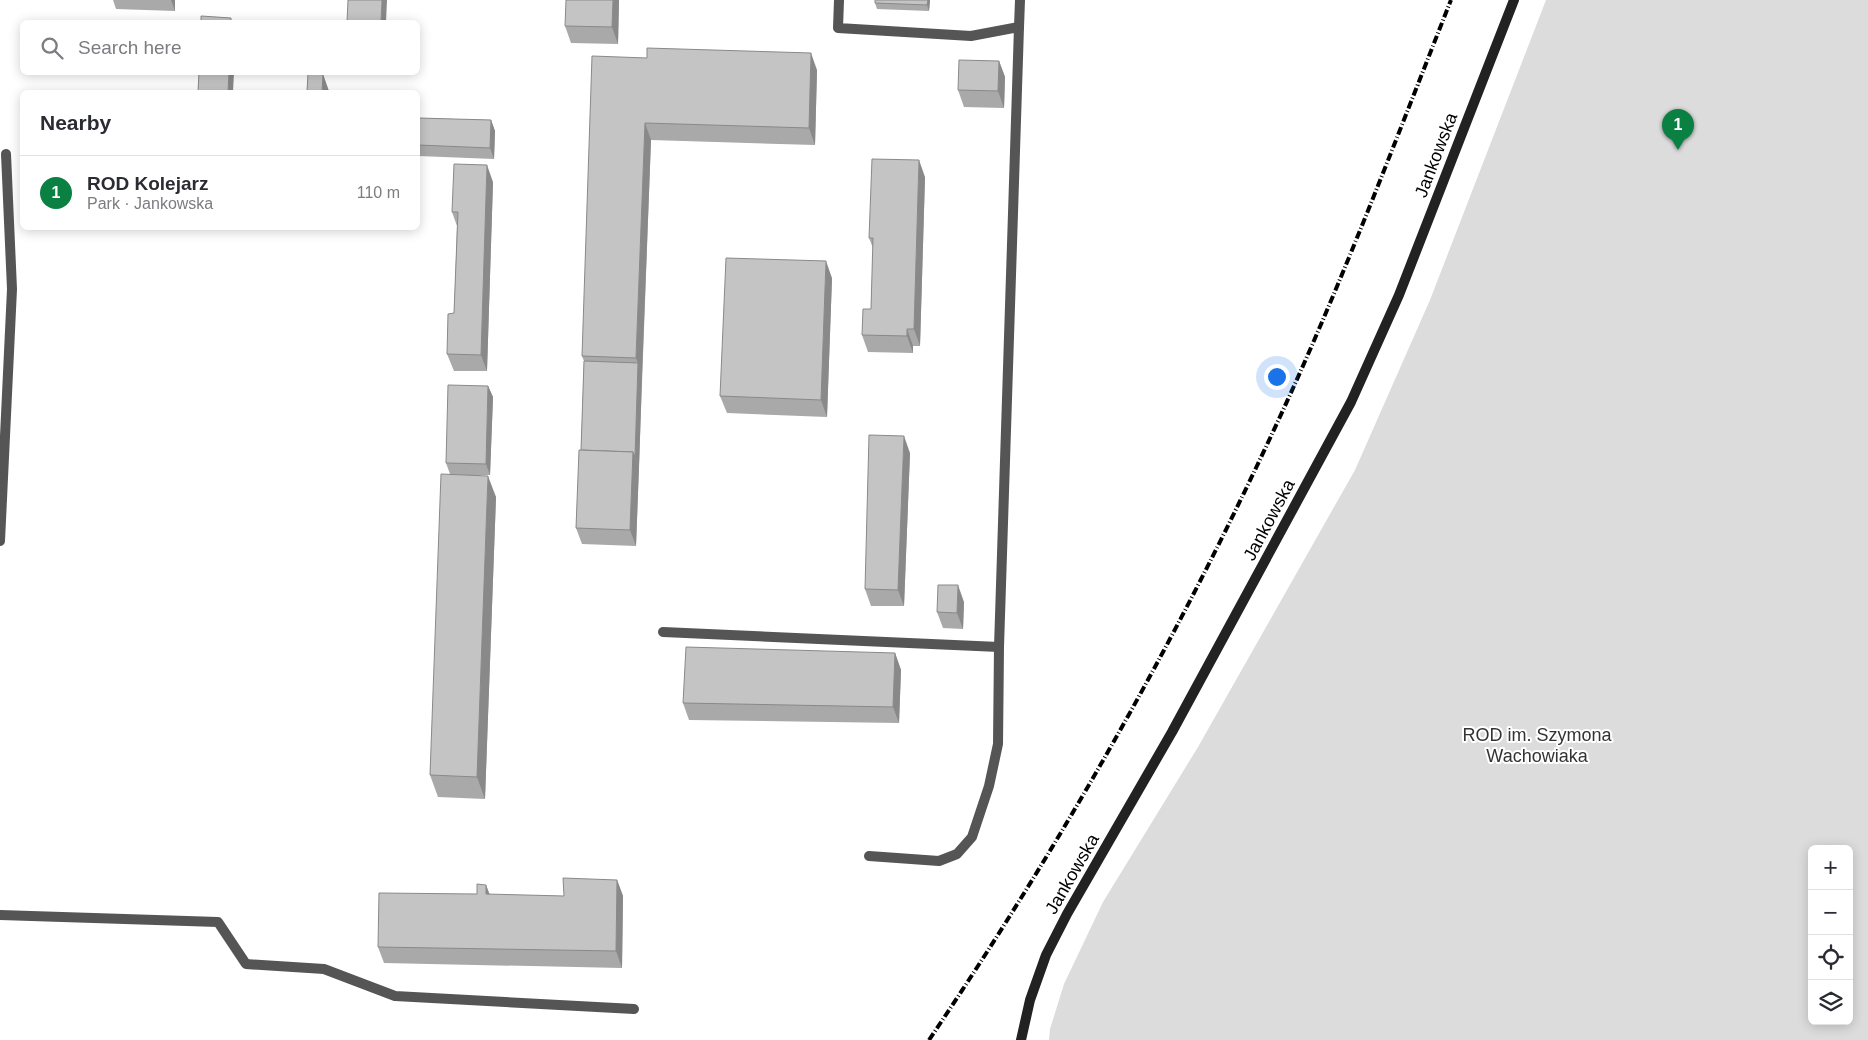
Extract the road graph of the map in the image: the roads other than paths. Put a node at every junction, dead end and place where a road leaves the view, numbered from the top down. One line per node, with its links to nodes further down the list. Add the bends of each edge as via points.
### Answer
1 (839, 0): 4 (street, via 838,28 971,36)
2 (1020, 0): 4 (street)
3 (1514, 0): 12 (street, Jankowska, via 1399,295 1351,402 1172,732 1066,914 1046,955 1030,1000)
4 (1019, 27): 8 (street)
5 (6, 154): 6 (street, via 12,290)
6 (0, 541)
7 (663, 632): 8 (street)
8 (999, 647): 9 (street, via 998,744 989,786 972,837 957,854 939,861)
9 (869, 856)
10 (0, 915): 11 (street, via 218,922 246,964 324,969 395,996)
11 (634, 1009)
12 (1021, 1040)

